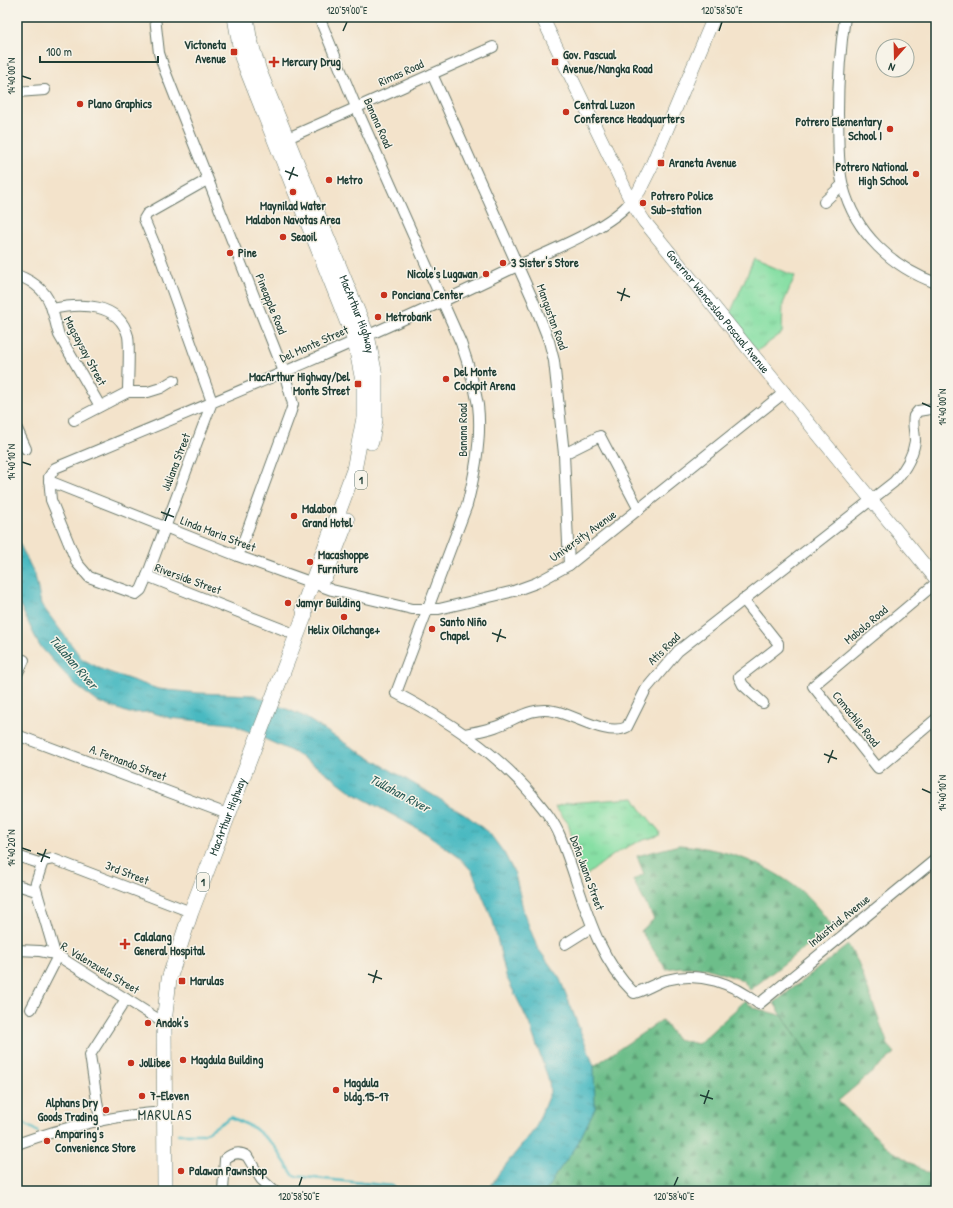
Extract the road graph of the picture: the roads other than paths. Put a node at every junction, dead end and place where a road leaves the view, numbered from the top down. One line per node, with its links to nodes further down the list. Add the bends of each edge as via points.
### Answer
1 (155, 17): 14 (street, Pineapple Road, via 158,47 165,71)
2 (235, 17): 13 (highway, MacArthur Highway / 1, via 242,57)
3 (246, 17): 13 (highway, MacArthur Highway / 1, via 249,38)
4 (319, 17): 12 (street, Banana Road)
5 (714, 17): 16 (main road, via 651,167)
6 (845, 17): 15 (street, via 838,75 838,137)
7 (544, 18): 16 (main road, Governor Wenceslao Pascual Avenue)
8 (493, 46): 9 (street, Rimas Road)
9 (432, 74): 12 (street, Rimas Road); 18 (street, Mangustan Road)
10 (46, 90): 11 (street)
11 (17, 92)
12 (356, 107): 13 (street, Rimas Road); 21 (street, Banana Road)
13 (281, 140): 23 (highway, MacArthur Highway / 1)
14 (207, 180): 24 (street, Pineapple Road); 28 (street, via 147,214 144,219)
15 (842, 185): 17 (street); 20 (street, via 856,218 883,252 901,267)
16 (631, 201): 18 (street, Del Monte Street, via 616,217); 27 (main road, Governor Wenceslao Pascual Avenue, via 682,270)
17 (824, 202)
18 (518, 266): 21 (street, Del Monte Street); 34 (street, Mangustan Road, via 553,356)
19 (17, 275): 22 (street, via 36,284)
20 (936, 283)
21 (442, 302): 23 (street, Del Monte Street); 46 (street, Banana Road, via 472,377 478,406 478,440 476,473 467,505)
22 (52, 309): 26 (street, Magsaysay Street, via 69,305 89,305 108,310 119,318 128,336); 29 (street, Magsaysay Street, via 59,334)
23 (361, 338): 24 (street, Del Monte Street); 44 (highway, MacArthur Highway / 1, via 375,385 375,420 364,473)
24 (284, 372): 28 (street, Del Monte Street); 39 (street, Pineapple Road, via 293,404)
25 (174, 380): 26 (street, Magsaysay Street, via 148,392)
26 (128, 392): 29 (street, Magsaysay Street)
27 (785, 392): 36 (main road, Governor Wenceslao Pascual Avenue); 37 (street, University Avenue)
28 (212, 402): 35 (street, Del Monte Street, via 55,468); 38 (street, Juliana Street)
29 (100, 406): 31 (street, Magsaysay Street)
30 (936, 408): 36 (street, Atis Road, via 918,411 914,416 912,452 903,472)
31 (74, 420)
32 (17, 429): 33 (street)
33 (26, 449)
34 (564, 454): 37 (street, via 600,436); 40 (street, Mangustan Road)
35 (49, 481): 38 (street, Linda Maria Street); 41 (street, Riverside Street, via 56,514 77,564 82,570 90,577 136,594 141,590)
36 (872, 499): 42 (main road, Governor Wenceslao Pascual Avenue); 45 (street, Atis Road)
37 (640, 510): 40 (street, University Avenue)
38 (165, 527): 39 (street, Linda Maria Street); 41 (street, Juliana Street)
39 (238, 556): 44 (street, Linda Maria Street)
40 (569, 565): 46 (street, University Avenue, via 536,583 514,591)
41 (147, 576): 47 (street, Riverside Street)
42 (936, 579)
43 (936, 583): 50 (street, Mabolo Road)
44 (317, 584): 46 (street, University Avenue, via 388,604); 47 (highway, MacArthur Highway / 1, via 303,607 305,614)
45 (743, 599): 52 (street, via 778,643 778,647 740,677 744,685); 54 (street, Atis Road, via 678,651 646,689 630,723 623,729 613,730 565,714 543,710 529,711 493,728)
46 (427, 610): 51 (street, Banana Road)
47 (297, 636): 56 (highway, MacArthur Highway / 1)
48 (24, 660): 49 (street)
49 (17, 674)
50 (813, 686): 53 (street, Camachile Road, via 878,768)
51 (396, 693): 54 (street, Doña Juana Street)
52 (763, 703)
53 (936, 719)
54 (465, 734): 63 (street, Doña Juana Street, via 510,771 536,799 555,825)
55 (17, 735): 56 (street, A. Fernando Street)
56 (230, 814): 62 (highway, MacArthur Highway / 1)
57 (17, 856): 59 (street)
58 (936, 859): 68 (street, Industrial Avenue)
59 (42, 864): 61 (street, via 35,886); 62 (street, 3rd Street, via 43,861 53,859)
60 (17, 885): 61 (street)
61 (36, 891): 66 (street)
62 (192, 912): 70 (highway, MacArthur Highway / 1, via 169,979)
63 (592, 927): 64 (street); 68 (street, Doña Juana Street, via 612,965 634,993 667,980 700,978 732,986)
64 (565, 944)
65 (17, 950): 66 (street, R. Valenzuela Street)
66 (57, 955): 67 (street, R. Valenzuela Street); 69 (street)
67 (126, 999): 70 (street, R. Valenzuela Street); 72 (street, via 90,1055)
68 (759, 1004)
69 (31, 1009)
70 (164, 1023): 71 (highway, MacArthur Highway / 1)
71 (165, 1112): 72 (street); 74 (highway, MacArthur Highway / 1)
72 (100, 1120): 73 (street)
73 (17, 1144)
74 (165, 1191)
75 (223, 1191): 76 (street, via 225,1159 236,1153 247,1156 261,1179)
76 (274, 1191)

